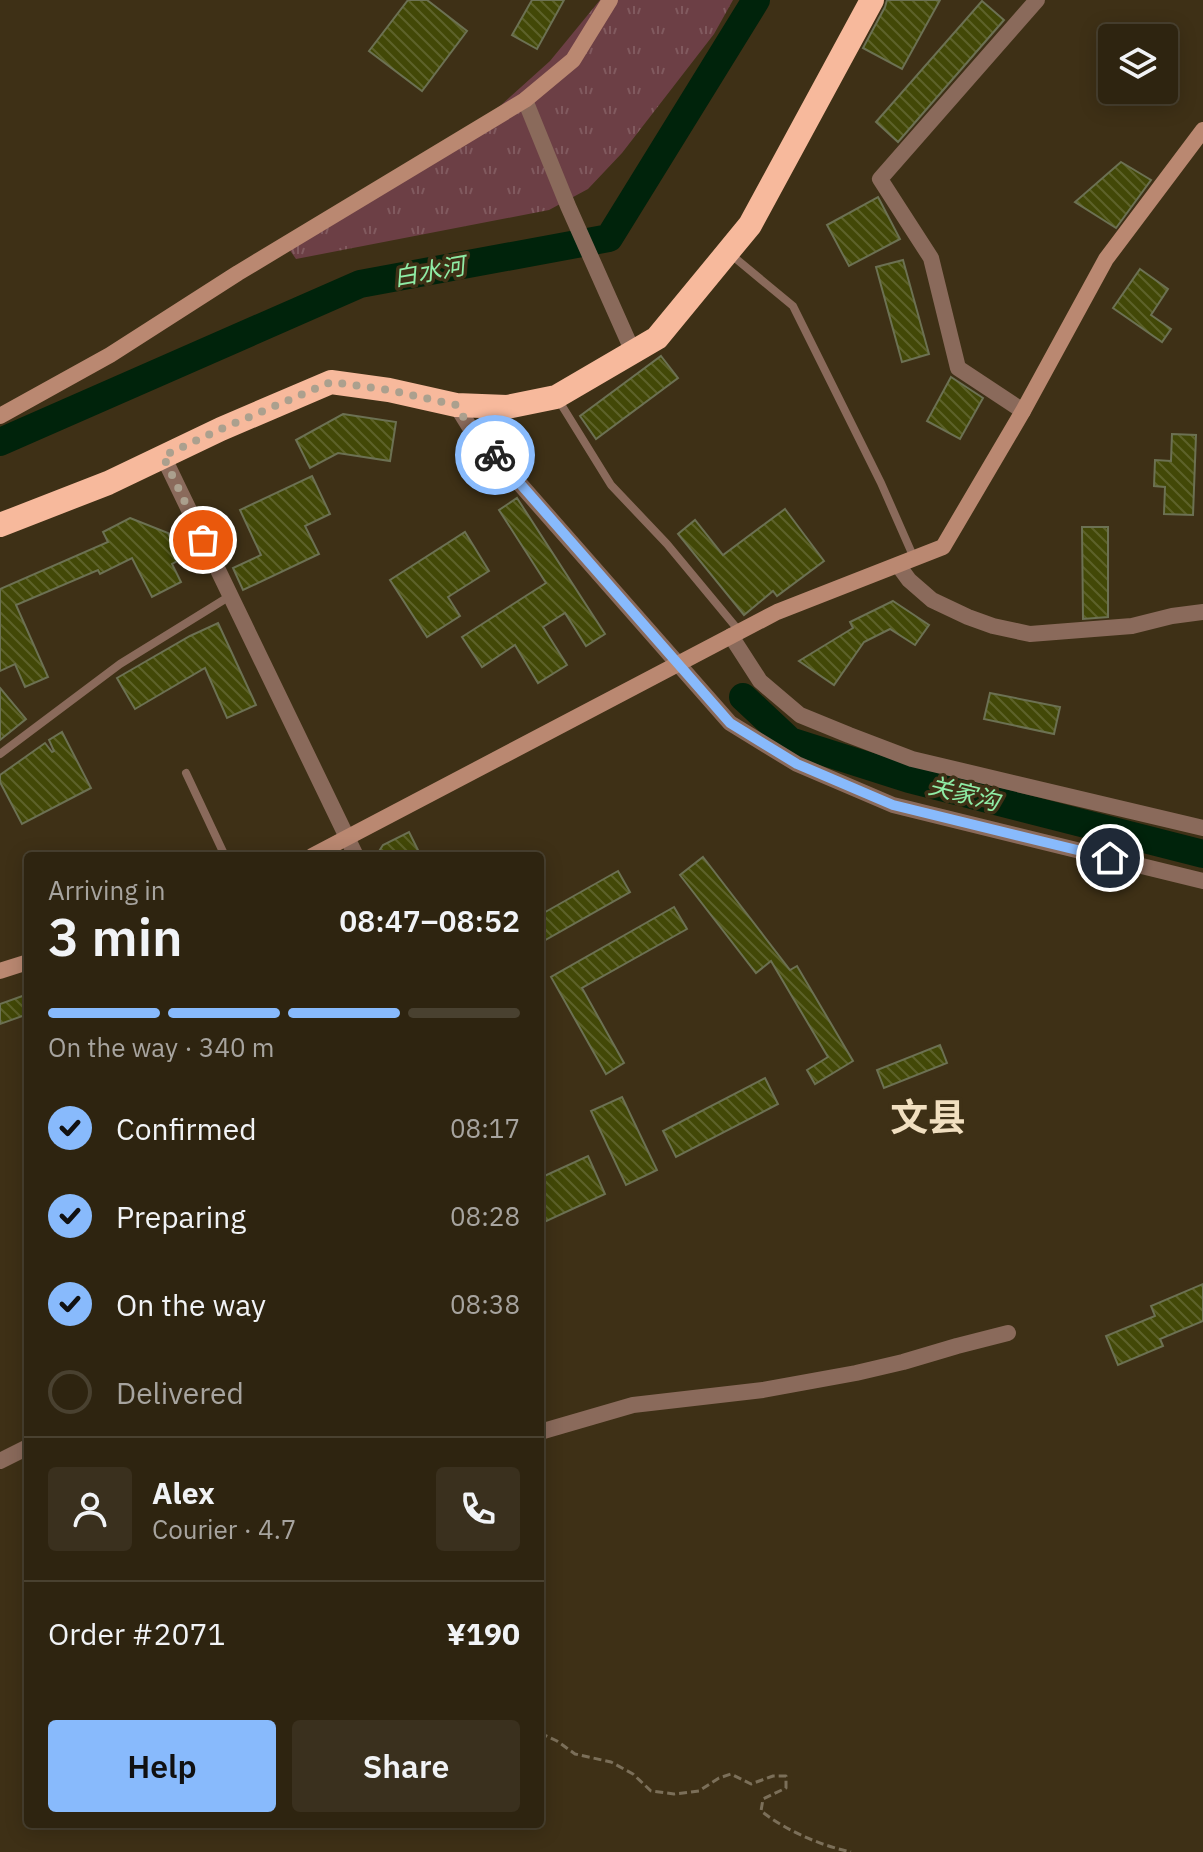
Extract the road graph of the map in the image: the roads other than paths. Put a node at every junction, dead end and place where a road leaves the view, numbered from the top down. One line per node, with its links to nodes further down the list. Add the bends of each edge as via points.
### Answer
1 (610, 0): 4 (street, via 573,60)
2 (872, 0): 6 (highway, via 750,225)
3 (1037, 0): 10 (street, via 880,179 931,258 958,368)
4 (525, 100): 7 (street); 11 (street, via 110,355)
5 (1203, 130): 10 (street, via 1106,259)
6 (728, 252): 7 (highway, via 657,338); 14 (lane, via 793,306 881,483)
7 (630, 344): 8 (highway)
8 (556, 397): 9 (highway, via 507,407); 17 (lane, via 611,485 667,544)
9 (456, 405): 12 (highway, via 331,382); 18 (street)
10 (1023, 411): 14 (street, via 943,547)
11 (0, 416)
12 (163, 456): 13 (highway); 15 (street)
13 (0, 525)
14 (906, 562): 16 (street, via 909,580 932,600 993,626 1030,634 1132,626); 17 (street)
15 (230, 596): 19 (lane, via 120,664); 22 (street)
16 (1203, 612)
17 (735, 634): 18 (street); 21 (street, via 760,681 800,715 912,759)
18 (677, 665): 22 (street); 26 (street, via 730,723 797,764 893,805)
19 (0, 754)
20 (186, 773): 23 (lane)
21 (1203, 828)
22 (348, 838): 24 (street); 25 (street)
23 (223, 852)
24 (320, 852)
25 (354, 852)
26 (1203, 881)
27 (24, 963): 28 (street)
28 (0, 971)
29 (1008, 1333): 30 (street, via 856,1373 633,1405)
30 (544, 1431)
31 (24, 1449): 32 (street)
32 (0, 1461)

